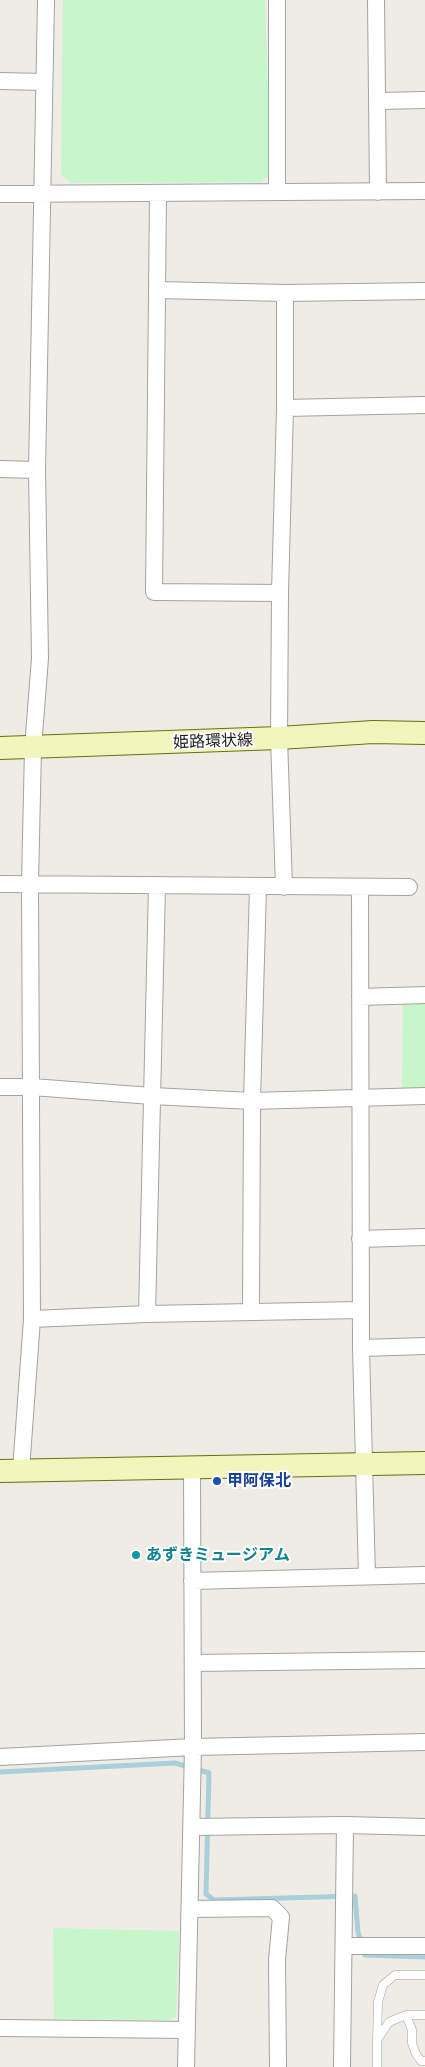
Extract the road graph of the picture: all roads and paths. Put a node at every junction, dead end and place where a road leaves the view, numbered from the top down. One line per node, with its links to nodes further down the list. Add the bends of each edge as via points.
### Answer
1 (46, 0): 5 (street)
2 (278, 0): 8 (street)
3 (376, 0): 7 (street)
4 (0, 81): 5 (street)
5 (44, 82): 13 (street)
6 (425, 100): 7 (street)
7 (378, 101): 10 (street)
8 (277, 191): 10 (street); 11 (street)
9 (425, 191): 10 (street)
10 (378, 192)
11 (158, 193): 13 (street); 14 (street)
12 (0, 194): 13 (street)
13 (41, 194): 20 (street)
14 (157, 290): 16 (street); 21 (street, via 154,592)
15 (425, 291): 16 (street)
16 (285, 293): 18 (street)
17 (425, 405): 18 (street)
18 (285, 408): 21 (street)
19 (0, 468): 20 (street)
20 (37, 470): 25 (street, via 40,658)
21 (280, 593): 23 (street)
22 (425, 733): 23 (main road, 姫路環状線, via 373,732)
23 (279, 738): 25 (main road, 姫路環状線); 30 (street)
24 (0, 748): 25 (main road, 姫路環状線)
25 (33, 748): 26 (street)
26 (30, 883): 27 (street); 28 (street); 36 (street)
27 (0, 884)
28 (157, 885): 29 (street); 37 (street)
29 (258, 887): 30 (street); 40 (street)
30 (284, 887): 31 (street)
31 (360, 887): 32 (street); 34 (street)
32 (409, 887)
33 (425, 995): 34 (street)
34 (360, 996): 39 (street)
35 (0, 1087): 36 (street)
36 (32, 1087): 37 (street); 46 (street)
37 (152, 1096): 40 (street); 45 (street)
38 (425, 1096): 39 (street)
39 (359, 1098): 40 (street); 42 (street)
40 (252, 1101): 44 (street)
41 (425, 1237): 42 (street)
42 (360, 1239): 43 (street)
43 (360, 1310): 44 (street); 48 (street)
44 (251, 1311): 45 (street)
45 (147, 1314): 46 (street)
46 (32, 1319): 52 (street)
47 (425, 1346): 48 (street)
48 (361, 1348): 50 (street)
49 (425, 1463): 50 (main road)
50 (363, 1465): 51 (main road); 54 (street)
51 (192, 1467): 52 (main road); 55 (street)
52 (10, 1471)
53 (425, 1575): 54 (street)
54 (367, 1576): 55 (street)
55 (192, 1581): 57 (street)
56 (425, 1660): 57 (street)
57 (192, 1663): 59 (street)
58 (425, 1742): 59 (street)
59 (193, 1747): 60 (street); 62 (street)
60 (0, 1757)
61 (345, 1825): 62 (street); 63 (street); 65 (street)
62 (202, 1827): 64 (street)
63 (425, 1827)
64 (190, 1908): 71 (street); 75 (street, via 272,1908 281,1917 277,1960)
65 (344, 1946): 66 (street); 76 (street)
66 (425, 1946)
67 (425, 1975): 72 (lane, via 395,1975 383,1985 378,2002)
68 (406, 2015): 69 (lane); 72 (lane, via 389,2022); 73 (lane, via 416,2054)
69 (425, 2015)
70 (0, 2028): 71 (street)
71 (187, 2030): 74 (street)
72 (378, 2040): 77 (lane)
73 (425, 2061)
74 (186, 2067)
75 (278, 2067)
76 (342, 2067)
77 (377, 2067)

